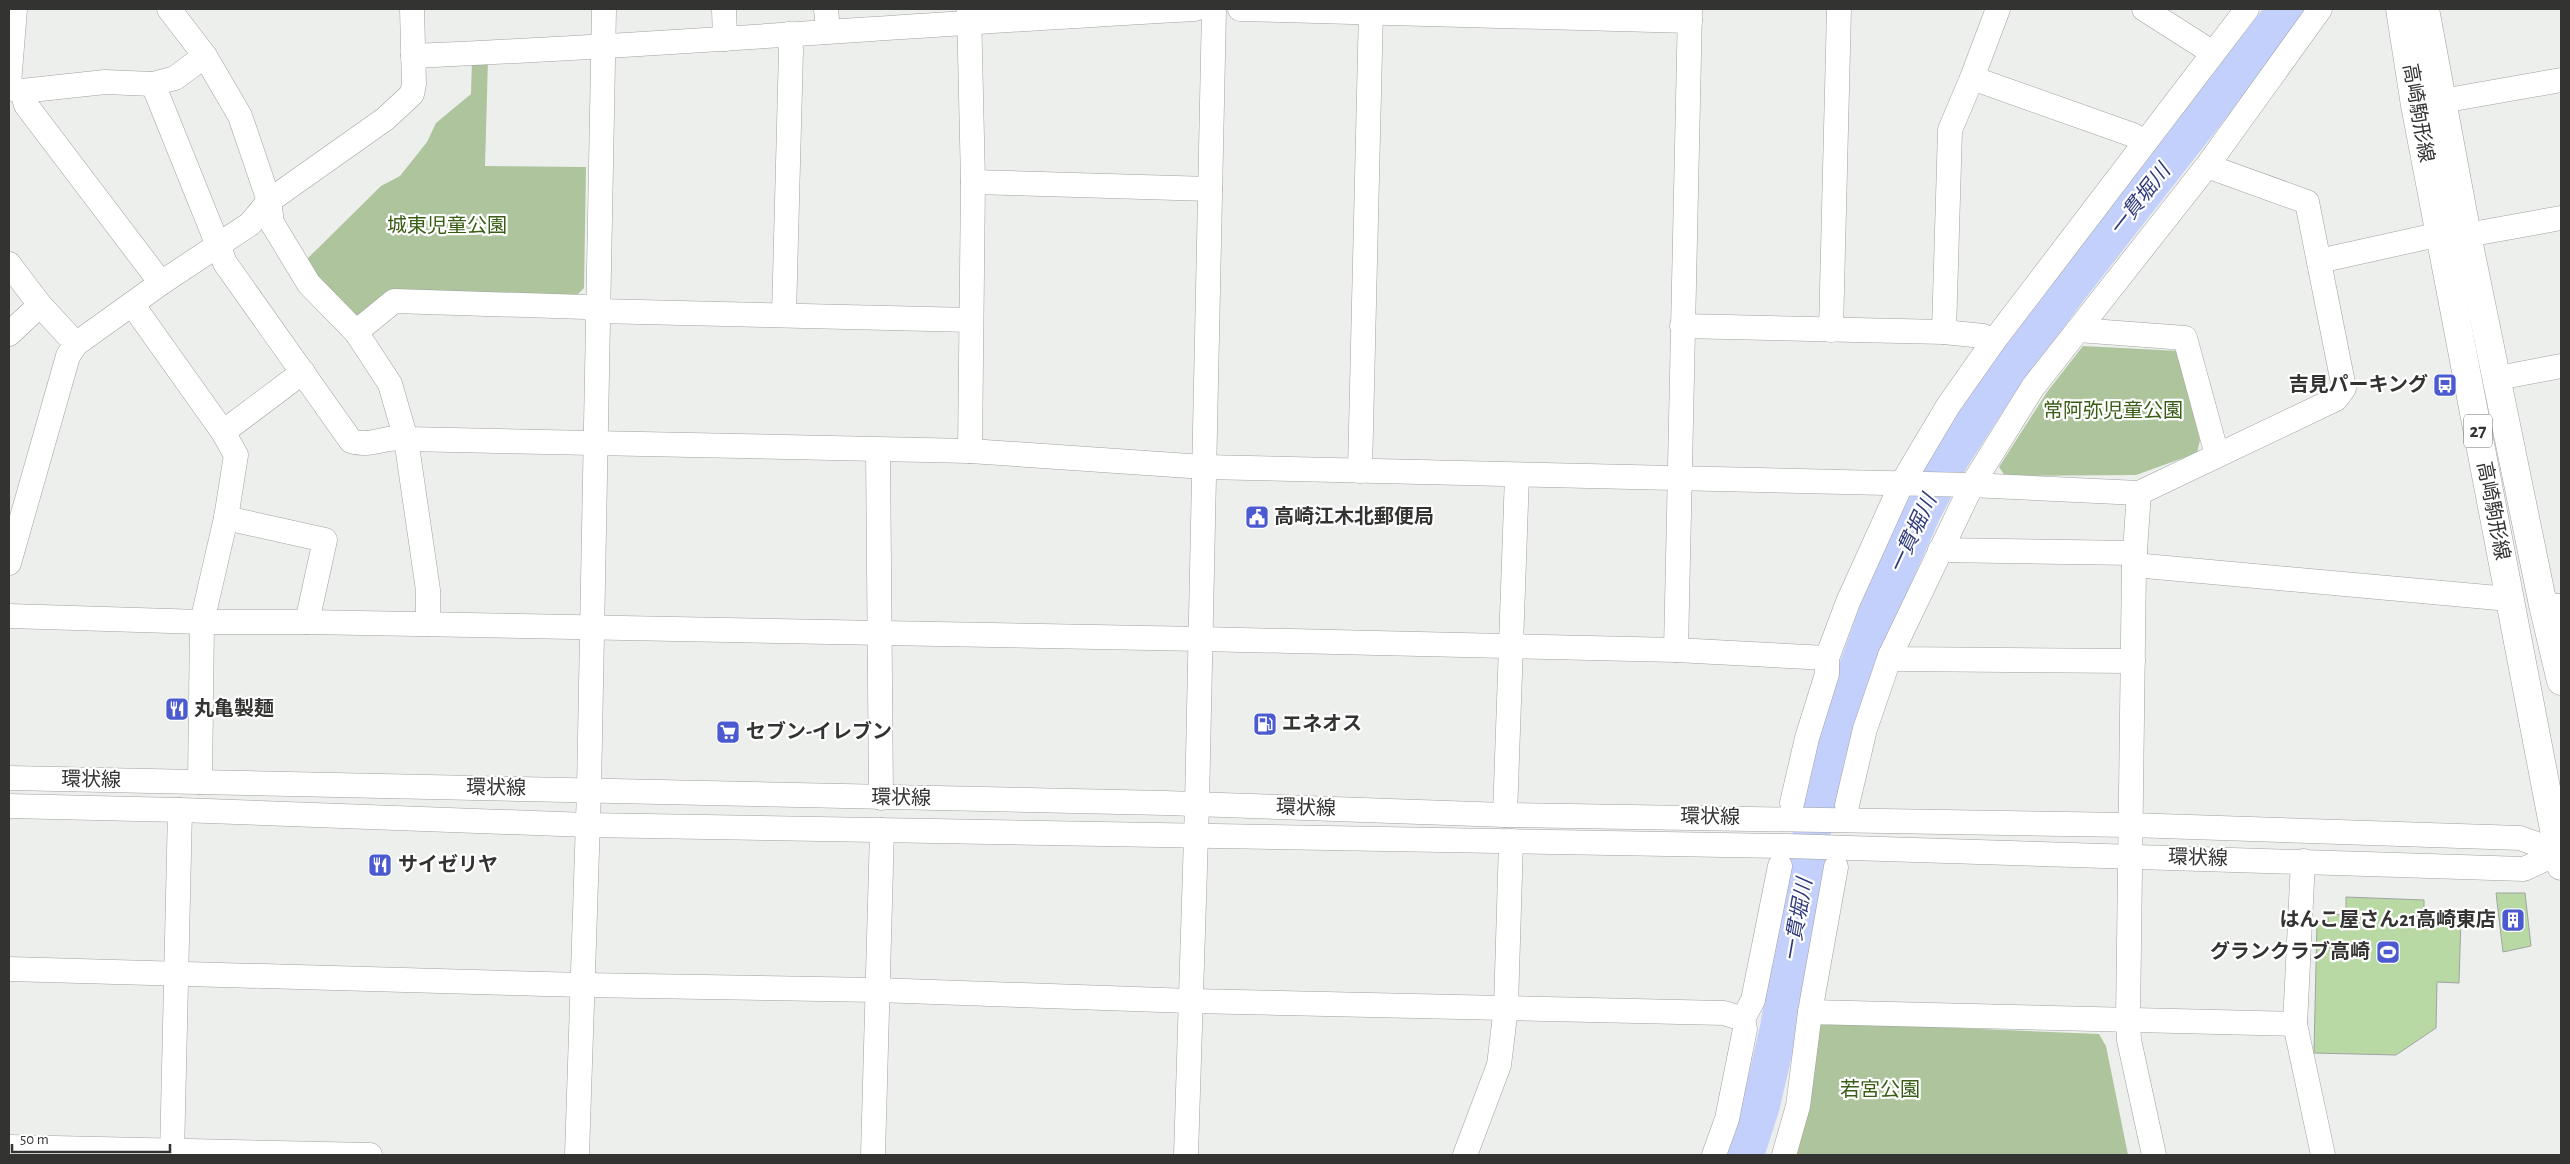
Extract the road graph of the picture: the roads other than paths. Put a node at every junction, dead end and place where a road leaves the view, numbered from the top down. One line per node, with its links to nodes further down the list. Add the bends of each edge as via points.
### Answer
1 (15, 9): 29 (street)
2 (169, 9): 24 (street)
3 (412, 9): 25 (street)
4 (604, 9): 22 (street)
5 (724, 9): 21 (street)
6 (1195, 9): 17 (street)
7 (1214, 9): 34 (street)
8 (1240, 9): 16 (street)
9 (1839, 9): 48 (street)
10 (1998, 9): 26 (street)
11 (2144, 9): 23 (street)
12 (2247, 9): 23 (street)
13 (2320, 9): 32 (street)
14 (2400, 9): 30 (main road, 高崎駒形線 / 27)
15 (2425, 9): 30 (main road, 高崎駒形線 / 27)
16 (1371, 11): 18 (street); 65 (street)
17 (968, 15): 19 (street); 33 (street)
18 (1690, 15): 47 (street)
19 (827, 20): 20 (street)
20 (789, 34): 21 (street); 45 (street)
21 (725, 39): 22 (street)
22 (604, 48): 25 (street); 44 (street)
23 (2213, 53): 31 (street)
24 (205, 56): 28 (street, via 175,78); 35 (street, via 240,116)
25 (414, 56): 35 (street, via 412,94 385,119)
26 (1972, 78): 31 (street, via 2133,135); 51 (street, via 1950,130)
27 (2561, 80): 30 (street)
28 (152, 84): 29 (street, via 105,82); 38 (street)
29 (13, 88): 41 (street)
30 (2428, 103): 37 (main road, 高崎駒形線 / 27)
31 (2144, 142): 53 (street)
32 (2207, 166): 39 (street, via 2307,202); 49 (street)
33 (973, 182): 34 (street); 46 (street)
34 (1210, 189): 64 (street)
35 (269, 202): 38 (street, via 250,224); 50 (street, via 272,223 309,284)
36 (2561, 218): 37 (street)
37 (2454, 234): 39 (street); 57 (main road, 高崎駒形線 / 27); 75 (main road, 高崎駒形線 / 27)
38 (219, 246): 41 (street); 56 (street, via 225,263)
39 (2319, 261): 63 (street, via 2344,388 2336,399)
40 (9, 264): 43 (street)
41 (161, 283): 42 (street)
42 (132, 304): 54 (street); 58 (street)
43 (40, 305): 52 (street); 54 (street)
44 (598, 311): 45 (street); 50 (street, via 585,307 394,301); 60 (street)
45 (784, 315): 46 (street)
46 (971, 320): 62 (street)
47 (1682, 326): 48 (street); 67 (street)
48 (1831, 330): 51 (street)
49 (2078, 330): 63 (street, via 2185,338); 69 (street, via 2033,387)
50 (356, 332): 59 (street, via 390,384)
51 (1944, 332): 53 (street, via 1982,336)
52 (9, 334)
53 (1993, 342): 68 (street, via 1948,406)
54 (76, 344): 74 (street, via 68,356)
55 (2561, 366): 57 (street)
56 (303, 372): 58 (street); 59 (street, via 351,442 358,444 396,437)
57 (2498, 378): 76 (main road, 高崎駒形線 / 27)
58 (223, 432): 71 (street, via 236,455)
59 (406, 440): 60 (street); 80 (street, via 426,572)
60 (596, 442): 61 (street); 81 (street)
61 (878, 450): 62 (street); 82 (street)
62 (970, 451): 64 (street)
63 (2217, 455): 70 (street)
64 (1204, 467): 65 (street); 83 (street)
65 (1360, 471): 66 (street)
66 (1517, 475): 67 (street); 84 (street)
67 (1679, 480): 68 (street); 85 (street)
68 (1902, 485): 69 (street); 87 (street, via 1848,602)
69 (1971, 485): 70 (street); 72 (street)
70 (2139, 493): 73 (street)
71 (226, 518): 77 (street); 79 (street, via 325,540)
72 (1940, 550): 73 (street); 86 (street)
73 (2134, 559): 75 (street); 88 (street)
74 (9, 563)
75 (2509, 599): 108 (main road, 高崎駒形線 / 27)
76 (2552, 606): 89 (main road, 高崎駒形線 / 27)
77 (204, 615): 78 (street); 79 (street); 91 (street)
78 (9, 616)
79 (307, 622): 80 (street)
80 (428, 624): 81 (street)
81 (592, 628): 82 (street); 92 (street)
82 (878, 633): 83 (street); 93 (street)
83 (1201, 639): 84 (street); 94 (street)
84 (1511, 646): 85 (street); 99 (street)
85 (1676, 650): 87 (street)
86 (1890, 656): 88 (street, via 1898,659); 98 (street, via 1865,729)
87 (1827, 658): 97 (street, via 1827,674 1808,738)
88 (2133, 661): 101 (street)
89 (2561, 681)
90 (9, 778): 91 (street, 環状線)
91 (200, 782): 92 (street, 環状線)
92 (589, 790): 93 (street, 環状線); 100 (street)
93 (881, 798): 94 (street, 環状線)
94 (1197, 804): 99 (street, 環状線); 103 (street)
95 (9, 806): 96 (street, 環状線)
96 (180, 810): 100 (street, 環状線); 111 (street)
97 (1792, 811): 98 (street, 環状線); 99 (street, 環状線)
98 (1843, 812): 101 (street, 環状線)
99 (1505, 815)
100 (587, 825): 102 (street, 環状線); 112 (street)
101 (2130, 825): 106 (street); 108 (street, 環状線, via 2520,838)
102 (882, 830): 103 (street, 環状線); 113 (street)
103 (1195, 837): 104 (street, 環状線); 114 (street)
104 (1511, 841): 105 (street, 環状線); 115 (street)
105 (1784, 856): 107 (street, 環状線); 117 (street, via 1753,1000)
106 (2129, 856): 107 (street, 環状線); 109 (street, 環状線); 118 (street)
107 (1835, 857): 116 (street)
108 (2560, 857): 109 (street, 環状線, via 2524,869)
109 (2303, 861): 119 (street)
110 (9, 969): 111 (street)
111 (175, 974): 112 (street); 121 (street)
112 (583, 985): 113 (street); 124 (street)
113 (877, 990): 114 (street); 125 (street)
114 (1191, 1001): 115 (street); 126 (street)
115 (1506, 1007): 117 (street, via 1724,1013); 127 (street, via 1500,1065)
116 (1810, 1012): 118 (street); 129 (street, via 1798,1106)
117 (1743, 1019): 128 (street, via 1745,1029 1727,1119)
118 (2128, 1020): 119 (street); 130 (street, via 2129,1040)
119 (2295, 1024): 131 (street)
120 (9, 1147): 121 (street)
121 (172, 1153): 122 (street)
122 (349, 1155): 123 (street)
123 (370, 1155)
124 (577, 1155)
125 (873, 1155)
126 (1186, 1155)
127 (1465, 1155)
128 (1714, 1155)
129 (1784, 1155)
130 (2154, 1155)
131 (2323, 1155)

